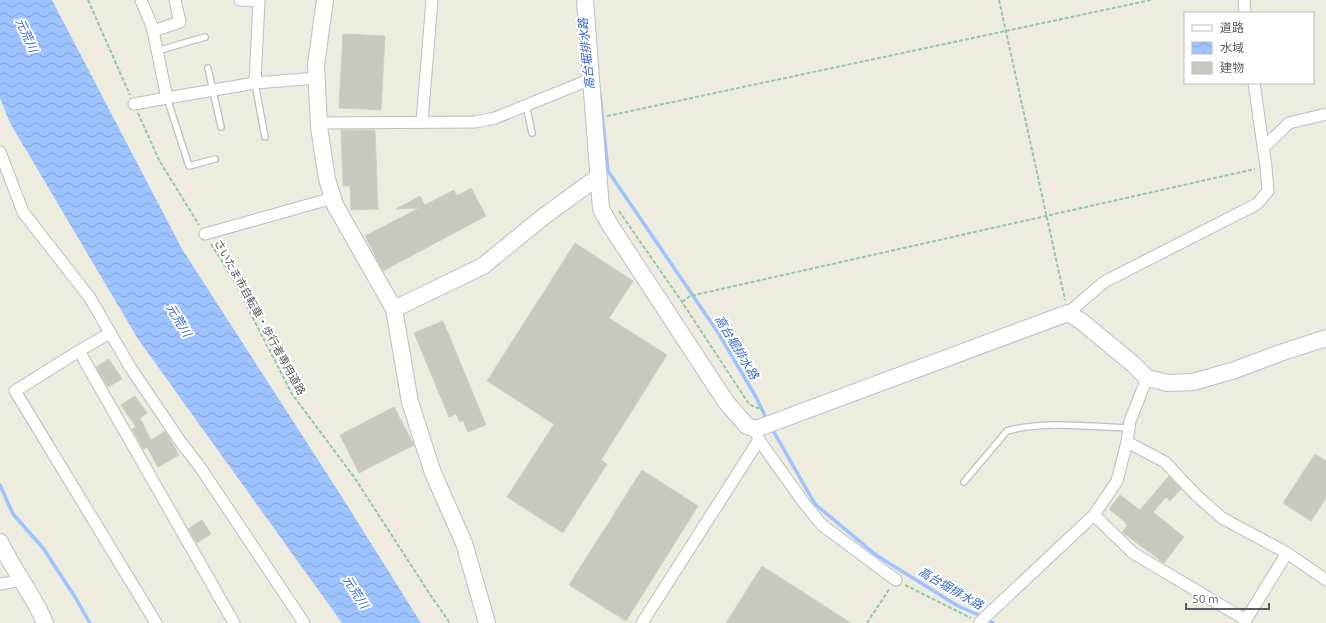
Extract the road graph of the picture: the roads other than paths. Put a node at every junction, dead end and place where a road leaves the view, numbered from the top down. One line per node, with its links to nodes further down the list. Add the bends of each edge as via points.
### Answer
1 (141, 0): 9 (street)
2 (175, 0): 9 (street, via 180,22)
3 (240, 0): 15 (street, via 259,1)
4 (324, 0): 13 (street, via 316,65)
5 (432, 0): 22 (street)
6 (585, 0): 14 (street)
7 (1244, 0): 8 (street)
8 (1245, 12)
9 (153, 31): 11 (street)
10 (205, 37): 11 (lane)
11 (157, 50): 18 (street)
12 (208, 68): 17 (lane)
13 (317, 78): 15 (street); 23 (street)
14 (591, 79): 20 (street); 30 (street)
15 (255, 83): 17 (street); 26 (lane)
16 (1254, 84): 27 (street)
17 (213, 90): 18 (street); 24 (lane)
18 (167, 98): 19 (street); 29 (lane, via 189,166)
19 (134, 104)
20 (526, 105): 22 (street, via 495,118 475,122); 25 (lane)
21 (1326, 114): 27 (street, via 1289,123)
22 (422, 122): 23 (street)
23 (319, 123): 31 (street, via 326,179)
24 (221, 127)
25 (532, 133)
26 (265, 137)
27 (1263, 148): 34 (street, via 1268,191 1257,204 1104,282)
28 (0, 152): 35 (street, via 24,212 90,298)
29 (215, 160)
30 (598, 177): 33 (street, via 543,217 483,266); 40 (street, via 601,209 610,225 726,402 747,426)
31 (333, 198): 32 (street); 33 (street)
32 (205, 234)
33 (394, 309): 56 (street, via 410,402 433,473 464,543)
34 (1068, 313): 38 (street, via 1081,321); 40 (street)
35 (110, 332): 37 (street); 55 (street, via 130,367)
36 (1326, 338): 38 (street, via 1193,382 1168,383)
37 (79, 351): 53 (street, via 15,391); 54 (street)
38 (1147, 378): 39 (street)
39 (1129, 428): 41 (street); 42 (lane, via 1044,425 1007,431)
40 (758, 432): 47 (street, via 804,503 822,525); 57 (street)
41 (1127, 442): 43 (street, via 1117,481); 45 (street, via 1165,462 1222,518)
42 (964, 482)
43 (1094, 515): 50 (street, via 1133,553); 51 (street)
44 (0, 542): 46 (street)
45 (1287, 553): 48 (street); 50 (street)
46 (22, 580): 49 (street); 52 (street)
47 (896, 580)
48 (1326, 580)
49 (0, 584)
50 (1245, 621)
51 (980, 622)
52 (45, 623)
53 (156, 623)
54 (234, 623)
55 (304, 623)
56 (487, 623)
57 (642, 623)

